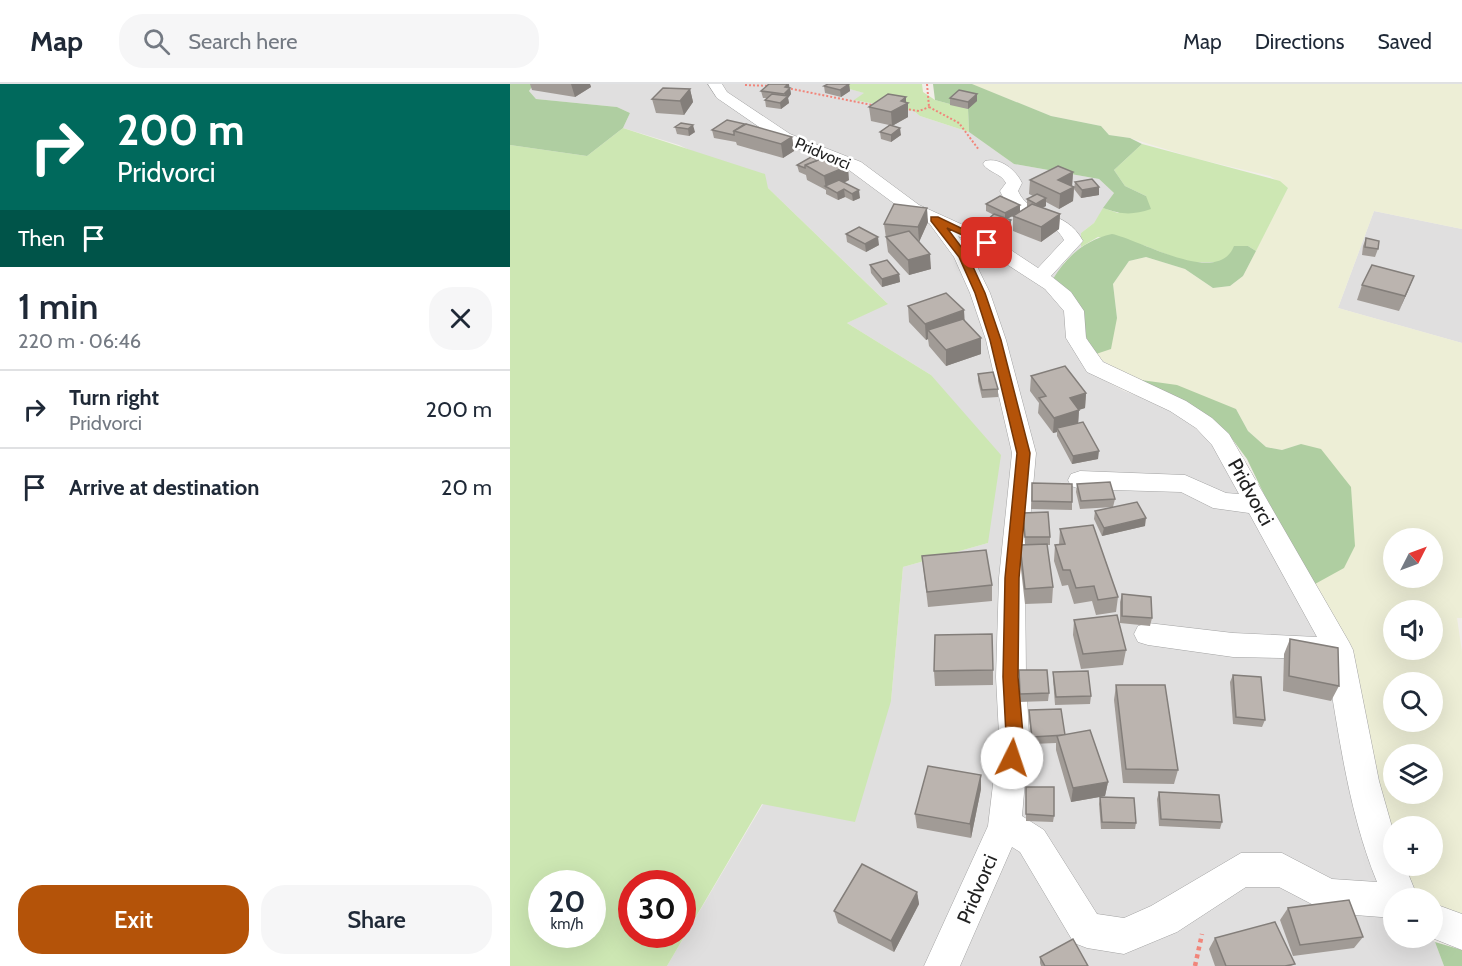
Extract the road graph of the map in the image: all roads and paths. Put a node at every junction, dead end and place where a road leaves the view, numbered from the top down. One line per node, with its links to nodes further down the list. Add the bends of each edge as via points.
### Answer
1 (715, 84): 3 (path); 9 (street, Pridvorci, via 722,95 784,137 855,166)
2 (927, 84): 6 (path)
3 (775, 86)
4 (786, 88): 5 (path)
5 (879, 106)
6 (929, 107): 7 (path, via 919,111); 8 (path, via 948,115 969,132 981,158)
7 (900, 108)
8 (991, 164): 10 (street, via 1010,175 1014,183 1008,191 1019,209 1071,231 1074,241)
9 (935, 219): 10 (street, Pridvorci, via 987,243); 15 (street, Pridvorci, via 963,256 980,293 1024,453 1012,578 1014,735)
10 (1040, 277): 12 (street, Pridvorci, via 1069,303 1077,325 1076,338 1095,367 1178,406 1204,423 1221,440)
11 (1080, 480): 12 (street, via 1185,484 1222,502)
12 (1258, 505): 14 (street, Pridvorci)
13 (1148, 634): 14 (street, via 1233,645)
14 (1339, 650): 16 (street, Pridvorci, via 1363,781 1381,850)
15 (1004, 827): 17 (street, via 1032,840 1088,930 1124,936 1164,919 1240,870 1282,870 1329,896); 20 (street, Pridvorci)
16 (1397, 888)
17 (1383, 900)
18 (1443, 924): 19 (street)
19 (1462, 932)
20 (942, 966)

